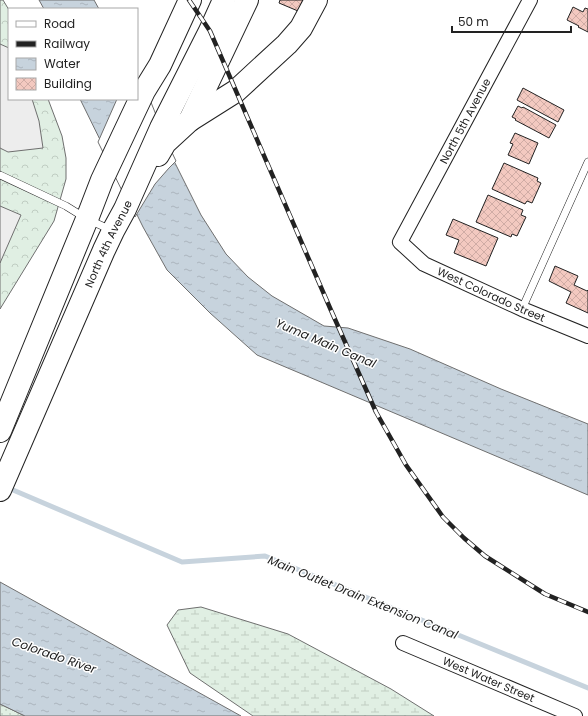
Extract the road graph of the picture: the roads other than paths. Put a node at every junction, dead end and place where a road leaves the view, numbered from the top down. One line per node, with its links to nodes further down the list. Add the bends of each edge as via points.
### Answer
1 (190, 0): 10 (main road, via 102,180)
2 (224, 0): 7 (main road, North 4th Avenue)
3 (247, 0): 6 (main road)
4 (316, 0): 6 (main road, via 301,28 287,44 236,91)
5 (530, 0): 12 (street, North 5th Avenue)
6 (190, 120): 7 (main road)
7 (163, 136): 11 (main road, North 4th Avenue)
8 (588, 162): 13 (lane)
9 (0, 175): 10 (lane, via 66,206)
10 (87, 219): 11 (lane); 15 (main road)
11 (113, 231): 16 (main road, North 4th Avenue)
12 (400, 242): 13 (street, West Colorado Street, via 424,264)
13 (522, 309): 14 (street, West Colorado Street)
14 (588, 336)
15 (0, 431)
16 (0, 490)
17 (403, 642): 18 (street, West Water Street)
18 (575, 716)

